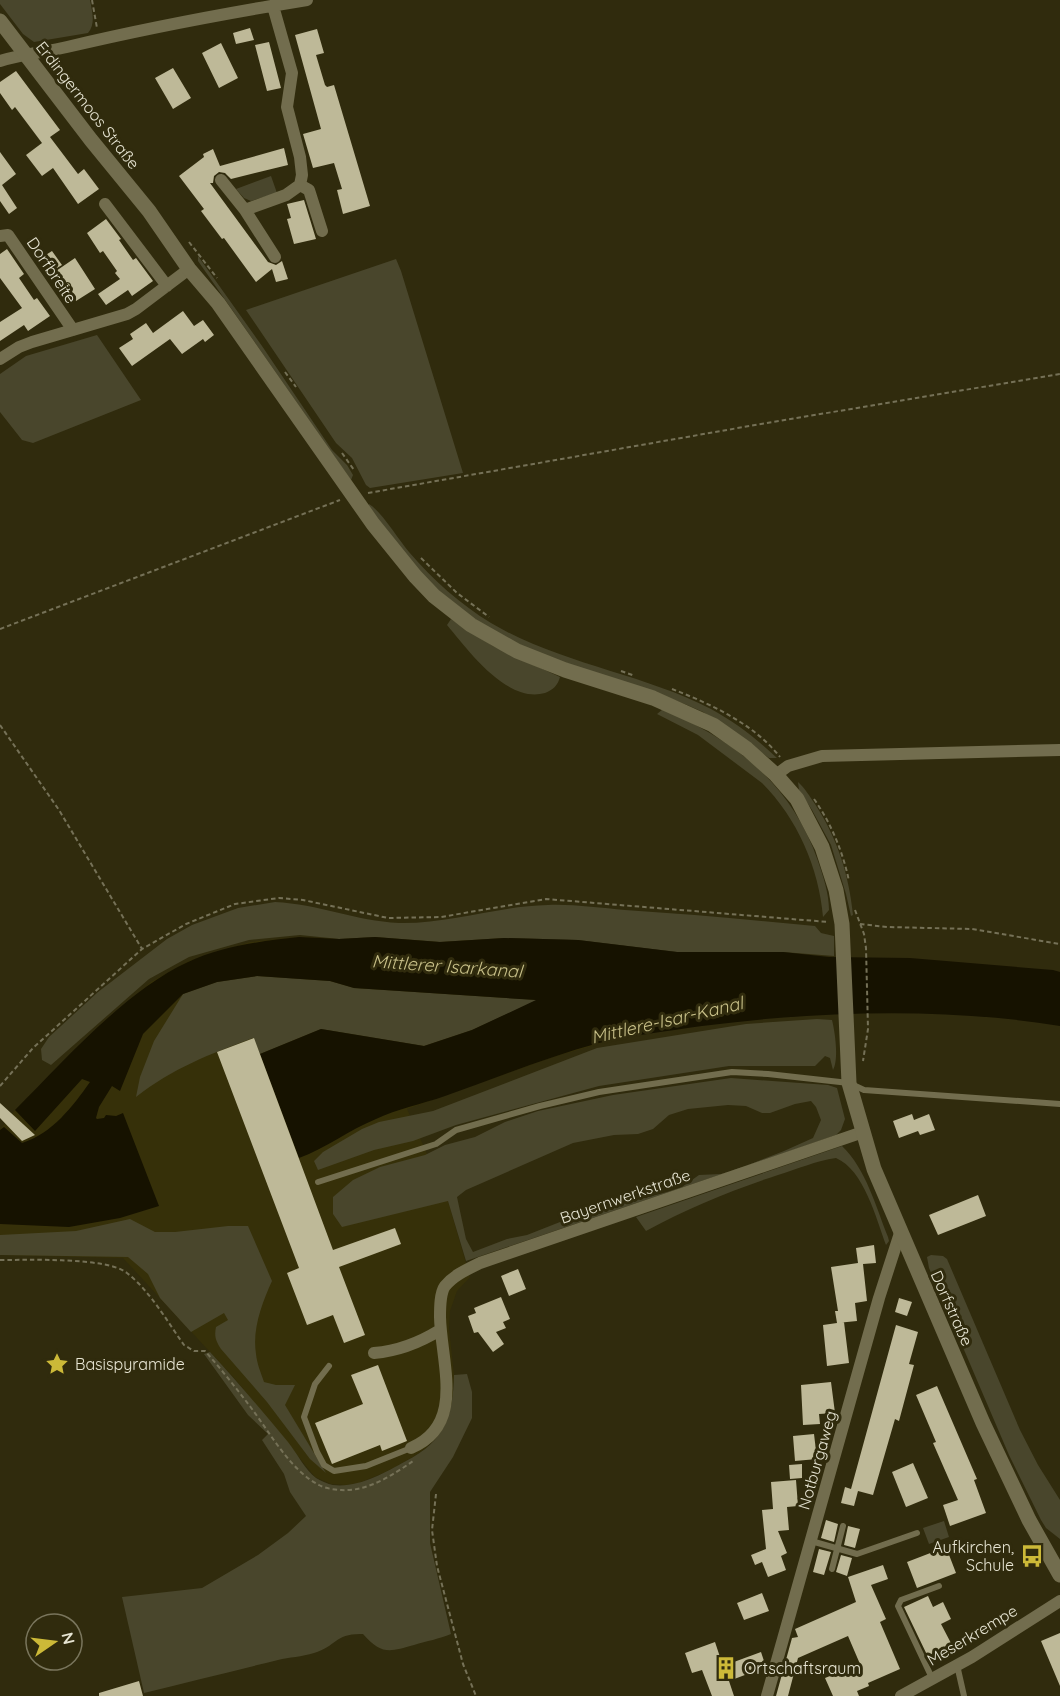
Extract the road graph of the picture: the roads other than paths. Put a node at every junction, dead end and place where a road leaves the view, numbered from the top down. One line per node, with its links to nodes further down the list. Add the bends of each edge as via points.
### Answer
1 (308, 0): 2 (street)
2 (273, 6): 4 (street); 7 (street, via 292,74 287,107 300,157)
3 (0, 21): 4 (street, Erdingermoos Straße)
4 (25, 53): 5 (street); 10 (street, Erdingermoos Straße)
5 (0, 61)
6 (221, 180): 9 (street)
7 (300, 185): 9 (street, via 286,195); 11 (street, via 309,190)
8 (105, 204): 15 (street)
9 (245, 210): 13 (street)
10 (149, 211): 14 (street, Erdingermoos Straße); 16 (street, Erdingermoos Straße, via 168,227)
11 (322, 231)
12 (0, 236): 17 (street, Dorfbreite, via 8,235)
13 (275, 257)
14 (189, 269): 15 (street); 16 (street, Erdingermoos Straße)
15 (167, 286): 17 (street, via 127,314)
16 (218, 303): 20 (street, Erdingermoos Straße, via 415,576 434,596 471,625 517,651 653,698 713,725)
17 (73, 330): 18 (street, via 19,347)
18 (0, 359)
19 (1060, 750): 20 (street, via 822,756)
20 (782, 770): 21 (street, Dorfstraße, via 822,847 836,890 842,930)
21 (849, 1083): 22 (lane, via 864,1090); 23 (street, Dorfstraße); 24 (lane, via 732,1072 599,1092 456,1130 436,1144)
22 (1060, 1104)
23 (863, 1132): 25 (street, Dorfstraße); 26 (street, Bayernwerkstraße, via 480,1263 444,1287)
24 (318, 1182)
25 (900, 1233): 32 (street, Notburgaweg); 35 (street, Dorfstraße, via 983,1423)
26 (440, 1330): 27 (street, via 402,1349); 29 (street, Bayernwerkstraße, via 447,1408 436,1431)
27 (374, 1353)
28 (329, 1366): 29 (lane, via 315,1384 304,1417 324,1464 334,1472 366,1466)
29 (416, 1446)
30 (843, 1526): 33 (lane)
31 (917, 1533): 33 (lane, via 857,1554)
32 (811, 1541): 33 (lane); 40 (street, Notburgaweg)
33 (837, 1549): 34 (lane)
34 (832, 1569)
35 (1060, 1575)
36 (939, 1586): 39 (lane, via 901,1600 898,1606)
37 (1060, 1601): 38 (street, Meserkrempe)
38 (957, 1665): 39 (street, Meserkrempe); 42 (lane)
39 (932, 1678): 41 (street, Meserkrempe)
40 (767, 1696)
41 (901, 1696)
42 (964, 1696)

